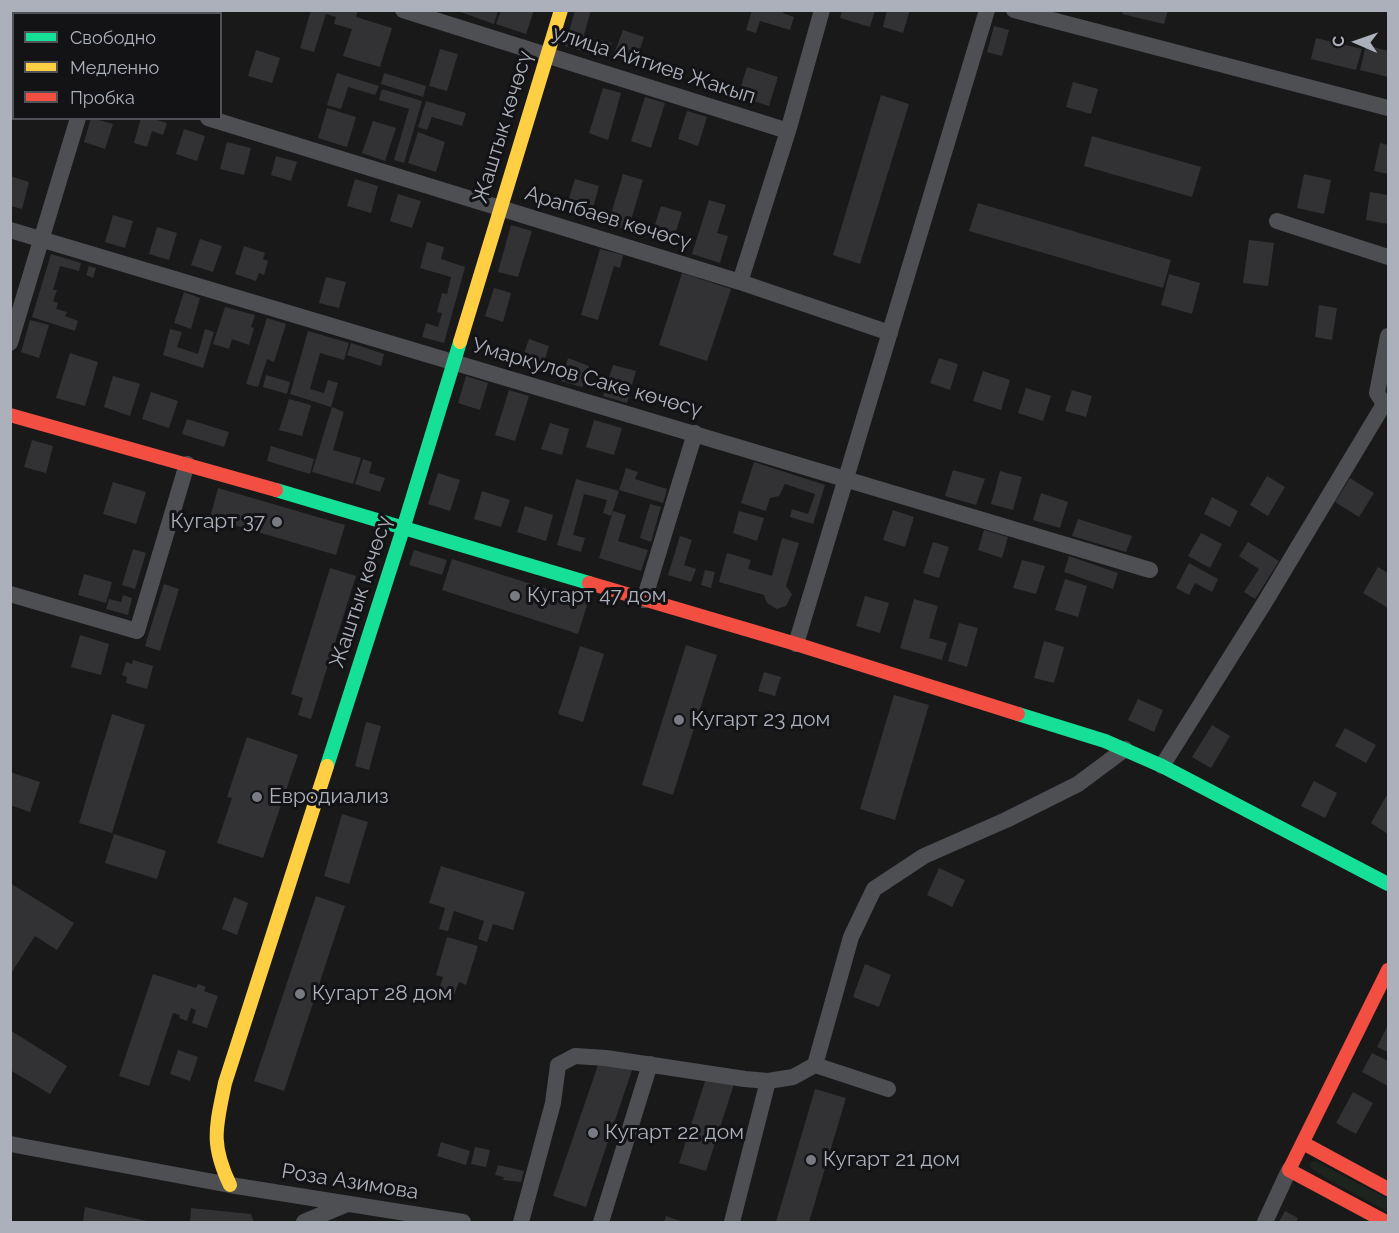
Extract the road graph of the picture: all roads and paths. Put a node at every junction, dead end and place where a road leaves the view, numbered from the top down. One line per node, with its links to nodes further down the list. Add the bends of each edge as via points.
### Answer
1 (403, 10): 6 (street, улица Айтиев Жакып)
2 (561, 10): 6 (main road, Жаштык көчөсү)
3 (822, 10): 10 (street)
4 (987, 10): 17 (street)
5 (1014, 10): 7 (street)
6 (547, 54): 10 (street, улица Айтиев Жакып); 11 (main road, Жаштык көчөсү)
7 (1389, 108)
8 (77, 120): 14 (street)
9 (214, 120): 11 (street, Арапбаев көчөсү)
10 (788, 131): 16 (street)
11 (500, 208): 16 (street, Арапбаев көчөсү); 20 (main road, Жаштык көчөсү)
12 (1277, 221): 15 (street)
13 (10, 230): 14 (street, Умаркулов Саке көчөсү)
14 (42, 239): 19 (street); 20 (street, Умаркулов Саке көчөсү)
15 (1389, 257)
16 (740, 282): 17 (street, Арапбаев көчөсү)
17 (890, 333): 25 (street)
18 (1389, 336): 21 (street, via 1377,393)
19 (10, 343)
20 (454, 363): 23 (street, Умаркулов Саке көчөсү); 26 (main road, Жаштык көчөсү)
21 (1386, 405): 32 (street)
22 (10, 415): 24 (main road)
23 (695, 433): 25 (street, Умаркулов Саке көчөсү); 29 (street)
24 (187, 464): 26 (main road); 28 (street, via 137,631)
25 (846, 478): 27 (street, Умаркулов Саке көчөсү); 30 (street)
26 (403, 529): 29 (main road); 42 (main road, Жаштык көчөсү, via 225,1083 214,1133 220,1164)
27 (1150, 570)
28 (10, 594)
29 (644, 600): 30 (main road)
30 (796, 644): 31 (main road)
31 (1125, 750): 32 (main road); 36 (street, via 1078,784 924,856 874,889 851,937)
32 (1162, 766): 33 (main road)
33 (1389, 884)
34 (1389, 970): 39 (main road)
35 (650, 1064): 37 (street); 47 (street, via 575,1056 558,1065 553,1103); 48 (street)
36 (815, 1065): 37 (street, via 793,1077); 38 (street)
37 (768, 1081): 49 (street)
38 (888, 1089)
39 (1303, 1143): 41 (main road); 43 (main road)
40 (10, 1144): 42 (street, Роза Азимова)
41 (1289, 1170): 50 (street); 51 (main road)
42 (230, 1185): 44 (street, Роза Азимова)
43 (1389, 1188)
44 (348, 1204): 45 (street); 46 (street, Роза Азимова)
45 (304, 1222)
46 (463, 1222)
47 (521, 1222)
48 (601, 1222)
49 (732, 1222)
50 (1264, 1222)
51 (1386, 1222)

